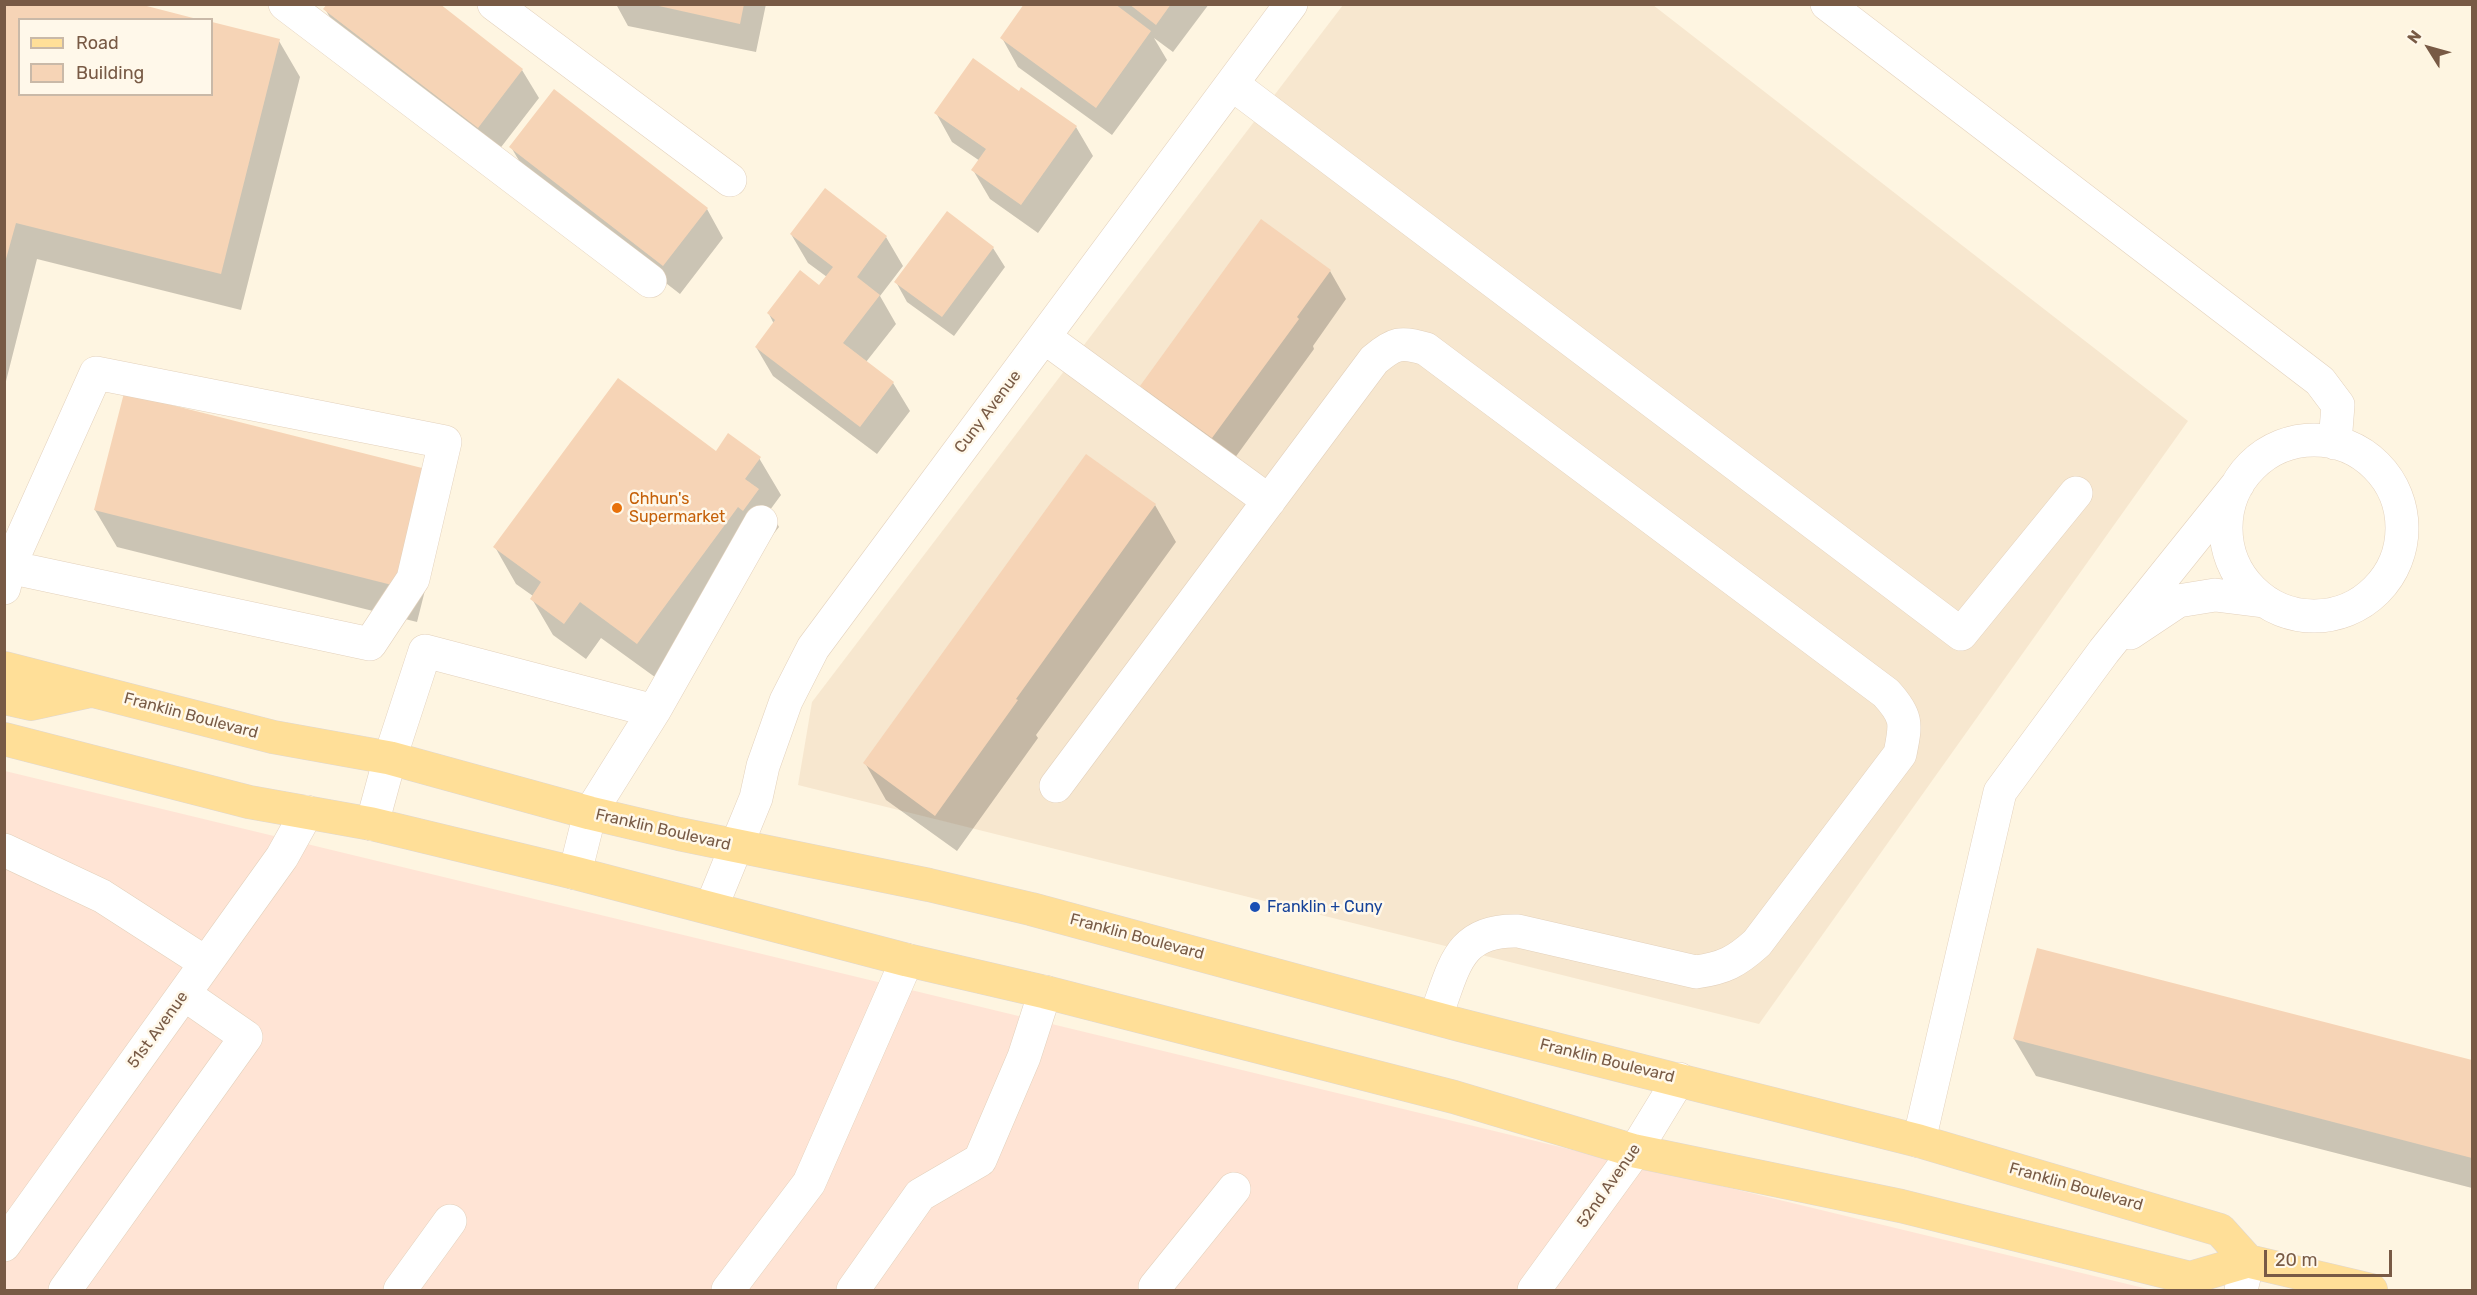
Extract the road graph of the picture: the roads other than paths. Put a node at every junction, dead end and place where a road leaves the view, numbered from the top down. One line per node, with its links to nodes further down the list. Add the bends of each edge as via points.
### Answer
1 (285, 4): 7 (street)
2 (494, 4): 6 (street)
3 (1291, 4): 5 (street, Cuny Avenue)
4 (1827, 4): 9 (street, via 2320,381 2337,405)
5 (1232, 84): 8 (street, Cuny Avenue); 11 (street, via 1961,634)
6 (730, 180)
7 (650, 281)
8 (1044, 337): 12 (street); 27 (street, Cuny Avenue, via 813,648 786,702)
9 (2335, 443): 10 (street, via 2322,439 2283,445 2256,461); 15 (street, via 2352,447 2379,466 2396,492 2403,522 2400,553 2384,583 2361,604 2324,616 2292,614)
10 (2238, 484): 15 (street, via 2227,513 2227,544 2242,579); 16 (street)
11 (2076, 492)
12 (1269, 501): 23 (street); 35 (street, via 1374,360 1388,348 1406,342 1426,349 1886,693 1900,709 1905,730 1900,754 1757,943 1739,959 1720,968 1696,972 1518,931 1497,930 1476,939 1461,952)
13 (761, 522): 20 (street)
14 (7, 577): 14 (street, via 370,644 413,579 445,442 96,372)
15 (2263, 601): 16 (street, via 2215,595 2178,601)
16 (2104, 651): 37 (street, via 2000,792)
17 (4, 668): 18 (main road, Franklin Boulevard)
18 (94, 691): 19 (main road, via 31,704); 22 (main road, Franklin Boulevard, via 273,737)
19 (4, 698)
20 (654, 711): 22 (street, via 425,651); 25 (street)
21 (4, 739): 24 (main road, via 249,802)
22 (390, 759): 25 (main road, Franklin Boulevard); 26 (street)
23 (1056, 786)
24 (307, 812): 26 (main road); 32 (street, 51st Avenue, via 282,857)
25 (590, 813): 27 (main road, Franklin Boulevard); 29 (street)
26 (372, 824): 29 (main road)
27 (737, 847): 30 (street, Cuny Avenue); 35 (main road, Franklin Boulevard, via 1031,909)
28 (4, 850): 32 (street, via 102,896)
29 (575, 873): 30 (main road)
30 (711, 908): 31 (main road)
31 (907, 960): 33 (main road); 46 (street, via 809,1183)
32 (207, 963): 34 (street, 51st Avenue)
33 (1045, 992): 38 (main road, via 1454,1097); 47 (street, via 1024,1057 980,1160 920,1195)
34 (184, 994): 41 (street, 51st Avenue); 44 (street, via 246,1037)
35 (1435, 1018): 36 (main road, Franklin Boulevard)
36 (1679, 1079): 37 (main road, Franklin Boulevard); 38 (street, 52nd Avenue)
37 (1919, 1141): 42 (main road, Franklin Boulevard, via 2220,1230)
38 (1635, 1151): 42 (main road, via 1901,1206 2190,1278); 48 (street, 52nd Avenue)
39 (1234, 1189): 43 (street)
40 (450, 1221): 45 (street)
41 (4, 1245)
42 (2245, 1276): 49 (main road)
43 (1155, 1287)
44 (64, 1290)
45 (400, 1290)
46 (728, 1290)
47 (853, 1290)
48 (1534, 1290)
49 (2371, 1290)

